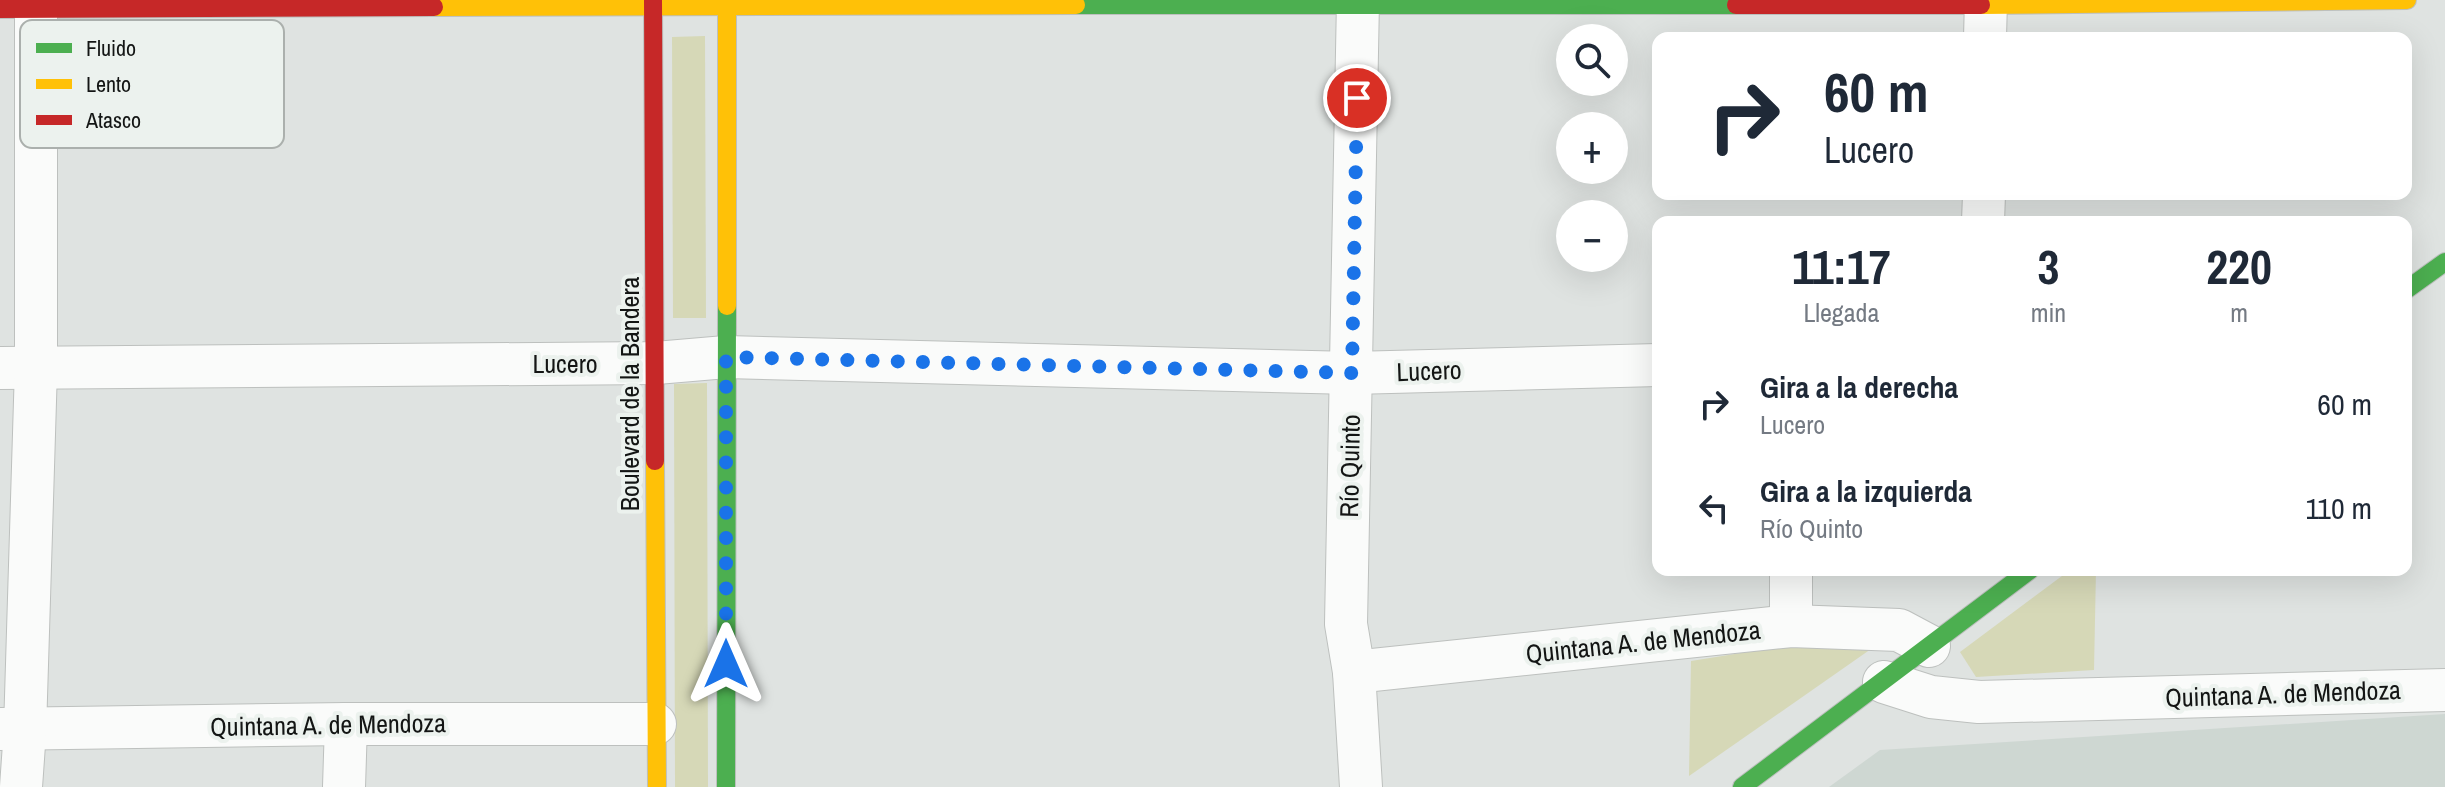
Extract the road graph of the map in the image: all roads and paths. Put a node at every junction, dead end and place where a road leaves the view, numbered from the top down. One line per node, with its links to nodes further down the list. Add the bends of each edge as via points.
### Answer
1 (2407, 0): 6 (street)
2 (727, 2): 3 (street); 4 (street); 10 (street)
3 (653, 3): 5 (street); 11 (street, Boulevard de la Bandera)
4 (1358, 3): 6 (street); 14 (street, Río Quinto)
5 (24, 6)
6 (1986, 14)
7 (22, 148): 13 (street)
8 (2445, 262): 9 (street)
9 (2412, 286)
10 (726, 357): 11 (street, Lucero); 14 (street, Lucero); 29 (street)
11 (656, 363): 13 (street, Lucero); 24 (street, Boulevard de la Bandera)
12 (1652, 365): 14 (street, Lucero)
13 (18, 368): 25 (street)
14 (1352, 373): 20 (street, Río Quinto, via 1346,624)
15 (1791, 576): 18 (street)
16 (2014, 576): 17 (street)
17 (1989, 585): 19 (street)
18 (1791, 626): 19 (street, Quintana A. de Mendoza, via 1899,630); 20 (street, Quintana A. de Mendoza)
19 (1929, 646): 21 (street)
20 (1354, 672): 30 (street, Río Quinto)
21 (1884, 682): 22 (street, Quintana A. de Mendoza, via 1931,697 1979,702); 31 (street)
22 (2445, 690)
23 (346, 724): 24 (street, Quintana A. de Mendoza); 25 (street, Quintana A. de Mendoza); 27 (street)
24 (655, 724): 28 (street, Boulevard de la Bandera)
25 (13, 730): 26 (street)
26 (21, 787)
27 (344, 787)
28 (657, 787)
29 (726, 787)
30 (1361, 787)
31 (1742, 787)

